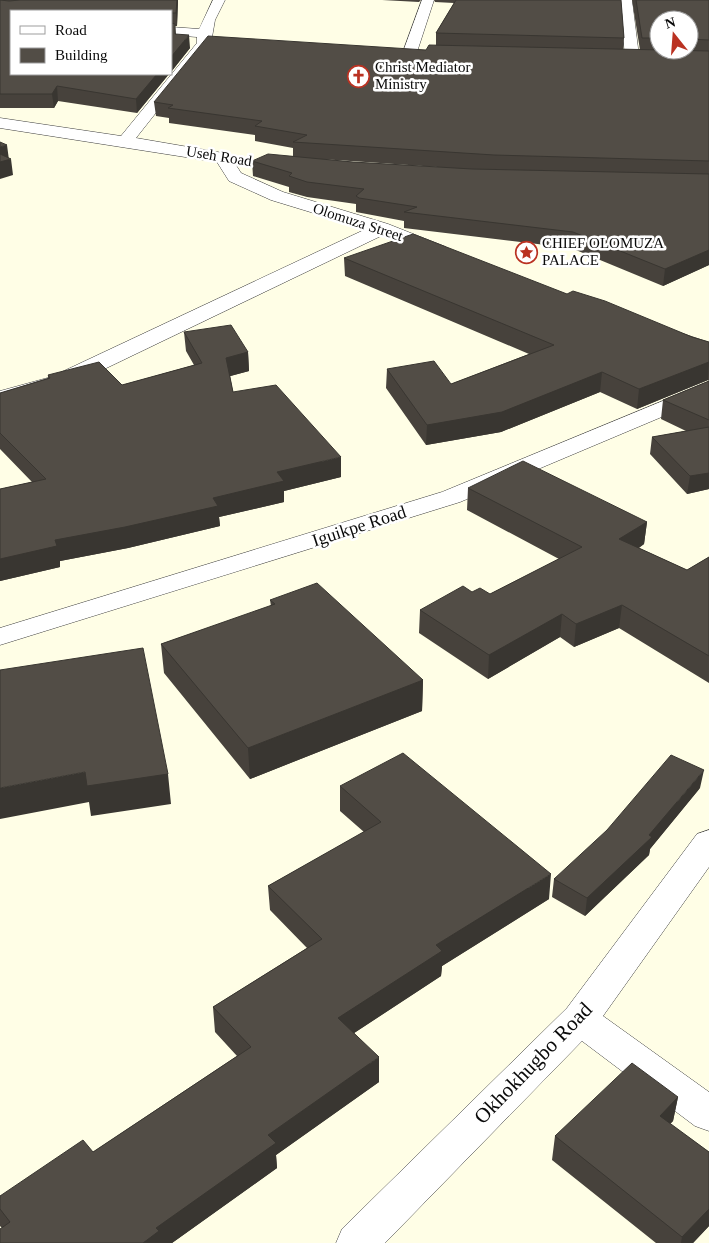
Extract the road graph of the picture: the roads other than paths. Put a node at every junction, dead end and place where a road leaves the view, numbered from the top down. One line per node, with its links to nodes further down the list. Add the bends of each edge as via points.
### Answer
1 (220, 0): 5 (street, via 209,16)
2 (428, 0): 6 (street, via 405,52)
3 (626, 0): 7 (street)
4 (172, 31): 5 (street)
5 (208, 40): 9 (street)
6 (429, 53)
7 (632, 56)
8 (0, 123): 9 (street, Useh Road)
9 (125, 141): 10 (street, Useh Road); 11 (street, Olomuza Street, via 223,158 235,177 277,196)
10 (248, 160)
11 (382, 228): 12 (street, Olomuza Street); 14 (street, via 59,382)
12 (455, 257)
13 (709, 390): 15 (street, Iguikpe Road, via 451,497)
14 (0, 398)
15 (0, 637)
16 (709, 842): 17 (street, Okhokhugbo Road)
17 (580, 1019): 18 (street); 19 (street, Okhokhugbo Road)
18 (709, 1114)
19 (357, 1243)

